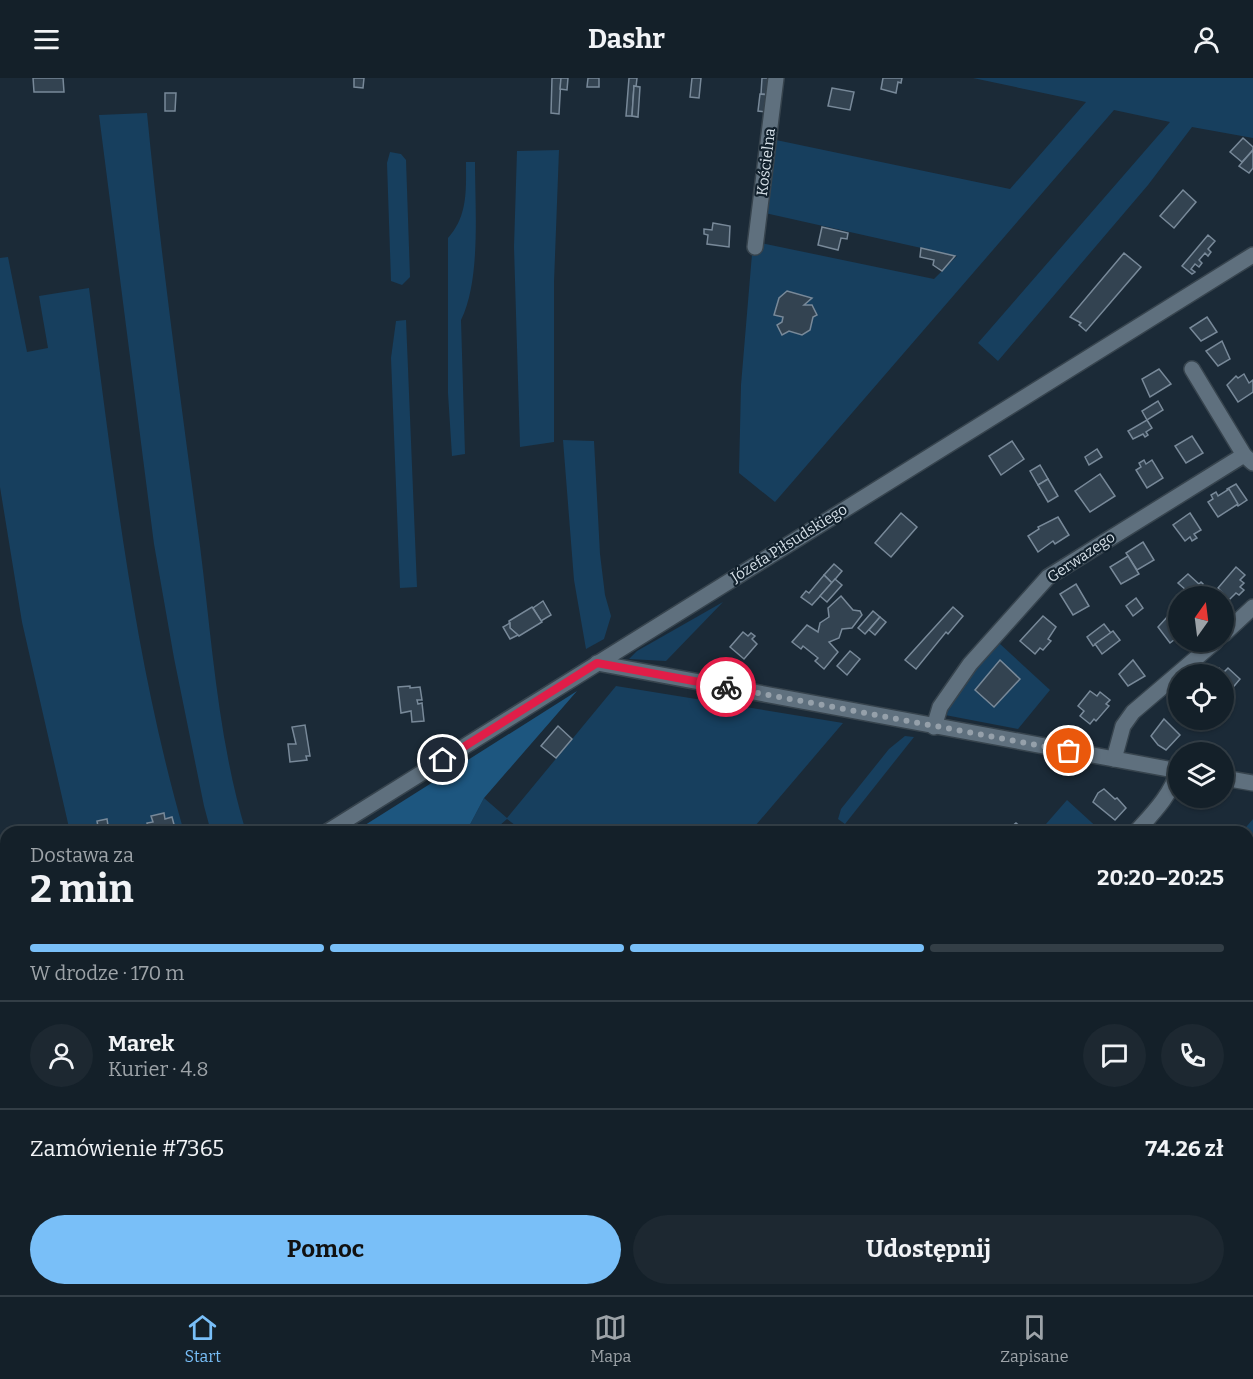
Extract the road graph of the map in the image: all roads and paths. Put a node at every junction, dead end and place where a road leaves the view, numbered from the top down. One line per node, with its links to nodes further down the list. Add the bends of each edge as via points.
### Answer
1 (776, 78): 2 (street, Kościelna)
2 (755, 247)
3 (1253, 255): 9 (street, Józefa Piłsudskiego)
4 (1192, 369): 5 (street)
5 (1248, 459): 10 (street, Gerwazego, via 1048,577 964,672 940,707)
6 (1253, 608): 7 (street)
7 (1234, 625)
8 (1203, 652): 11 (street, via 1133,712 1123,726)
9 (597, 663): 10 (street); 16 (street, Józefa Piłsudskiego)
10 (934, 727): 11 (street)
11 (1114, 759): 12 (street)
12 (1168, 769)
13 (1234, 780): 14 (street)
14 (1253, 783)
15 (1168, 793): 17 (street)
16 (337, 826)
17 (1141, 826)

